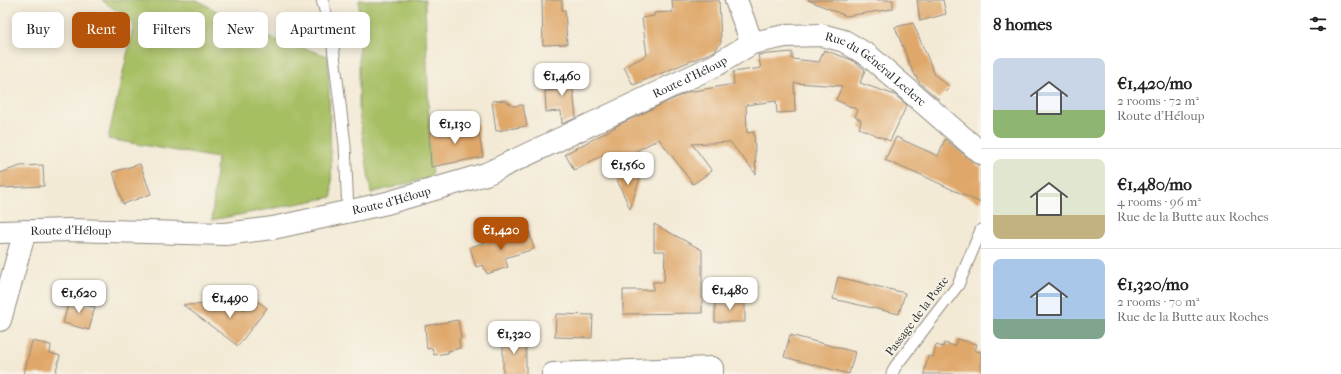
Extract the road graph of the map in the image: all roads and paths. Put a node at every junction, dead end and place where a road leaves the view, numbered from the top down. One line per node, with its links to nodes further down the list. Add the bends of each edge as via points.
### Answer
1 (322, 0): 5 (lane, via 331,31 345,145)
2 (736, 0): 3 (street)
3 (752, 43): 4 (street, Rue du Général Leclerc, via 785,36 822,35 844,42 869,56); 5 (street, Route d'Héloup, via 716,65 486,174)
4 (981, 153)
5 (348, 212): 7 (street, Route d'Héloup, via 273,228 225,234)
6 (981, 230): 12 (lane, Passage de la Poste, via 958,285)
7 (25, 231): 8 (street, Route d'Héloup); 9 (street)
8 (0, 232)
9 (0, 320)
10 (553, 374): 11 (street, via 712,368)
11 (712, 374)
12 (892, 374)

